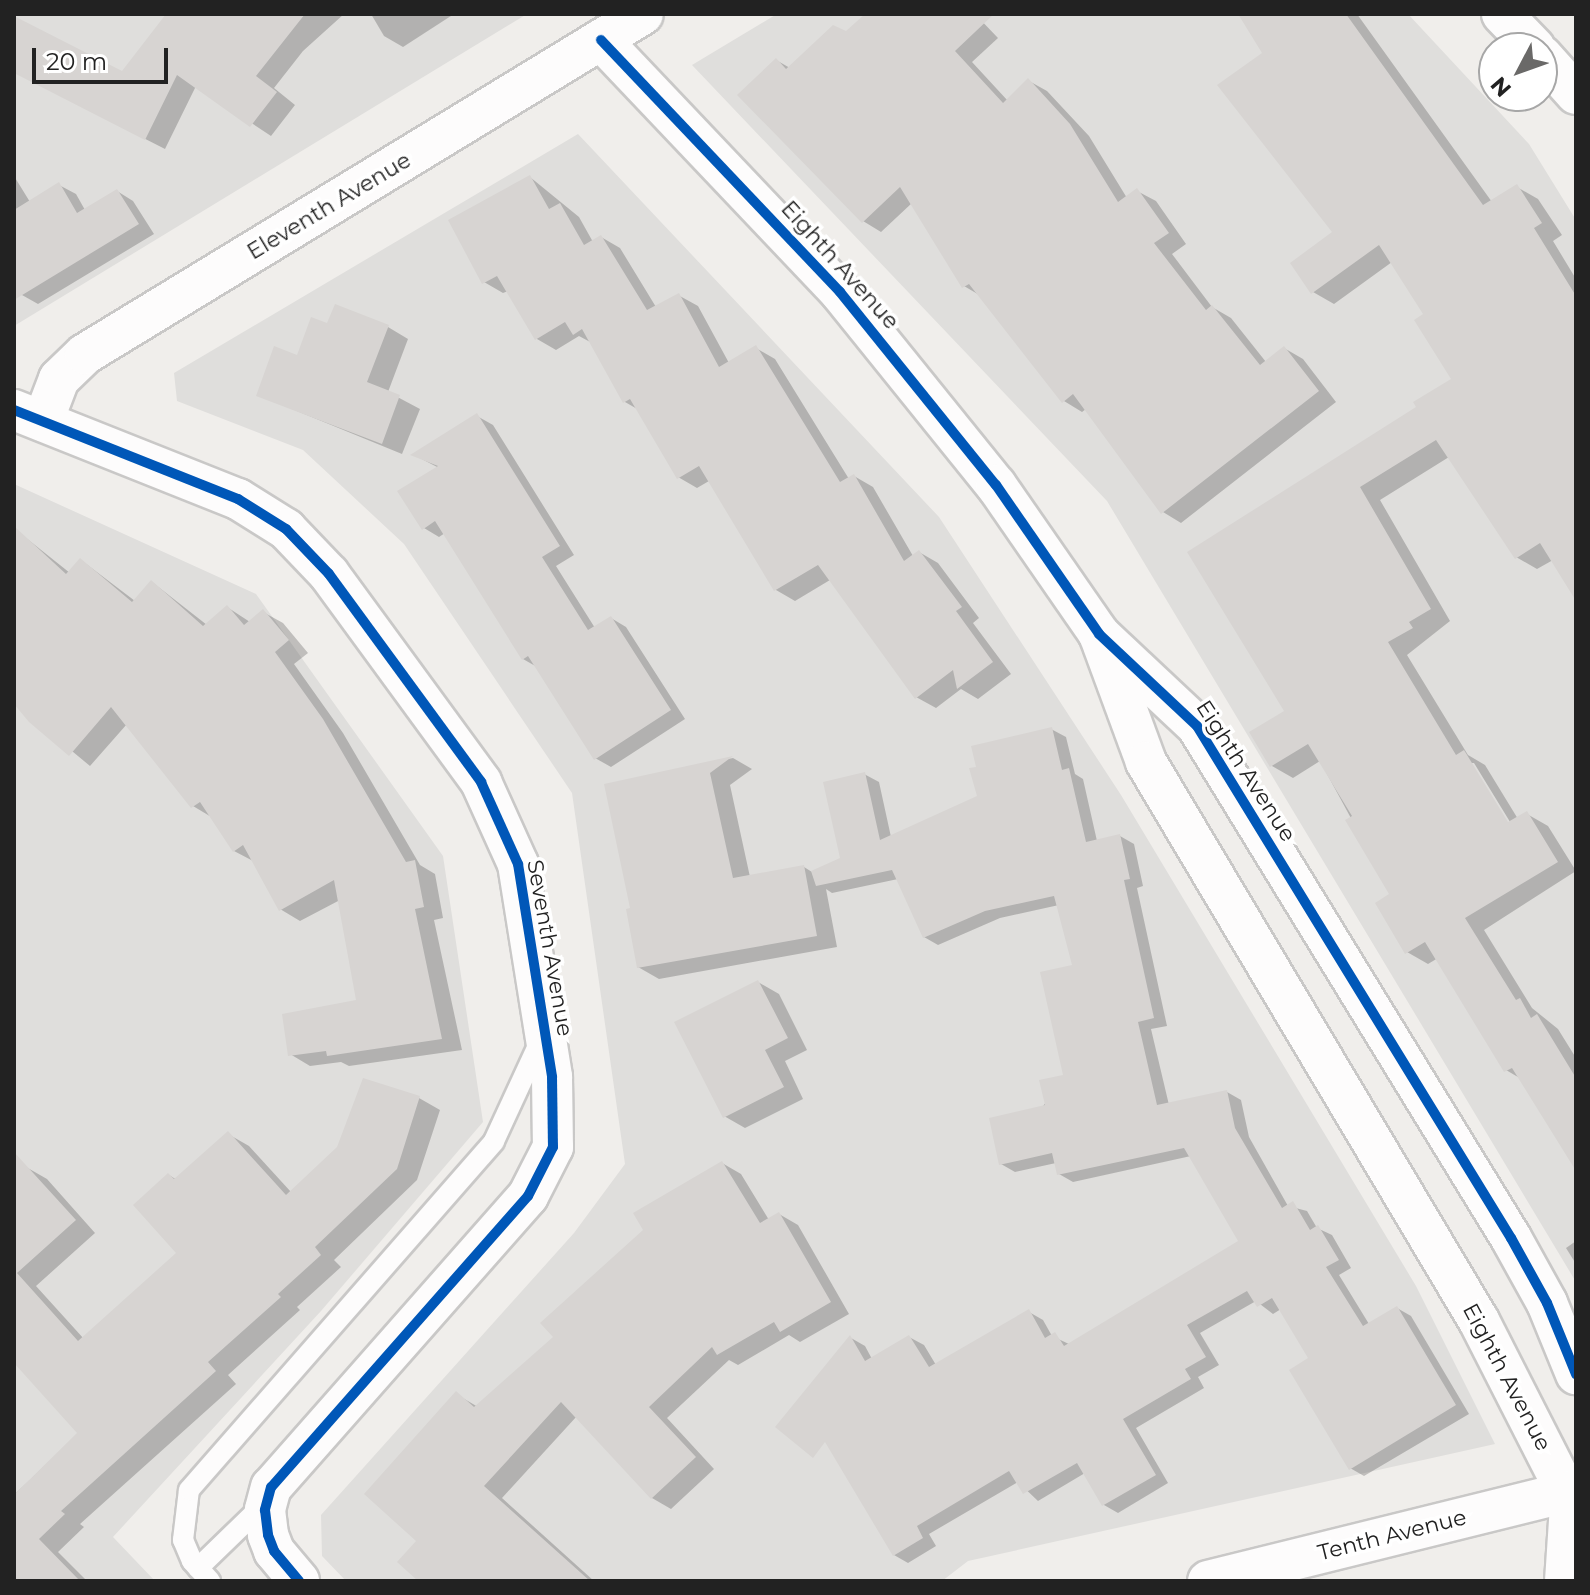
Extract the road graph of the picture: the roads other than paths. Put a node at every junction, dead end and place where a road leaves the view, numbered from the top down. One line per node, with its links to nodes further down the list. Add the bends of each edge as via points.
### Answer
1 (643, 14): 4 (street, Eleventh Avenue)
2 (1502, 14): 3 (street)
3 (1519, 32)
4 (601, 40): 7 (street, Eleventh Avenue, via 85,354); 8 (street, Eighth Avenue, via 866,321 996,485)
5 (1558, 74): 6 (street)
6 (1576, 94)
7 (28, 416): 9 (street, Seventh Avenue, via 262,510 329,574 500,815 518,864)
8 (1099, 634): 10 (street, Eighth Avenue, via 1163,690 1209,744 1518,1250); 11 (street, Eighth Avenue, via 1146,762 1479,1321)
9 (545, 1032): 12 (street, Seventh Avenue, via 555,1136 537,1183 291,1460); 13 (lane, Seventh Avenue, via 487,1150 189,1490 182,1532)
10 (1576, 1374)
11 (1571, 1491): 15 (street, Tenth Avenue); 16 (street)
12 (267, 1501): 13 (lane, Seventh Avenue); 14 (street, via 265,1521 274,1551)
13 (204, 1575)
14 (299, 1581)
15 (1208, 1581)
16 (1565, 1581)

